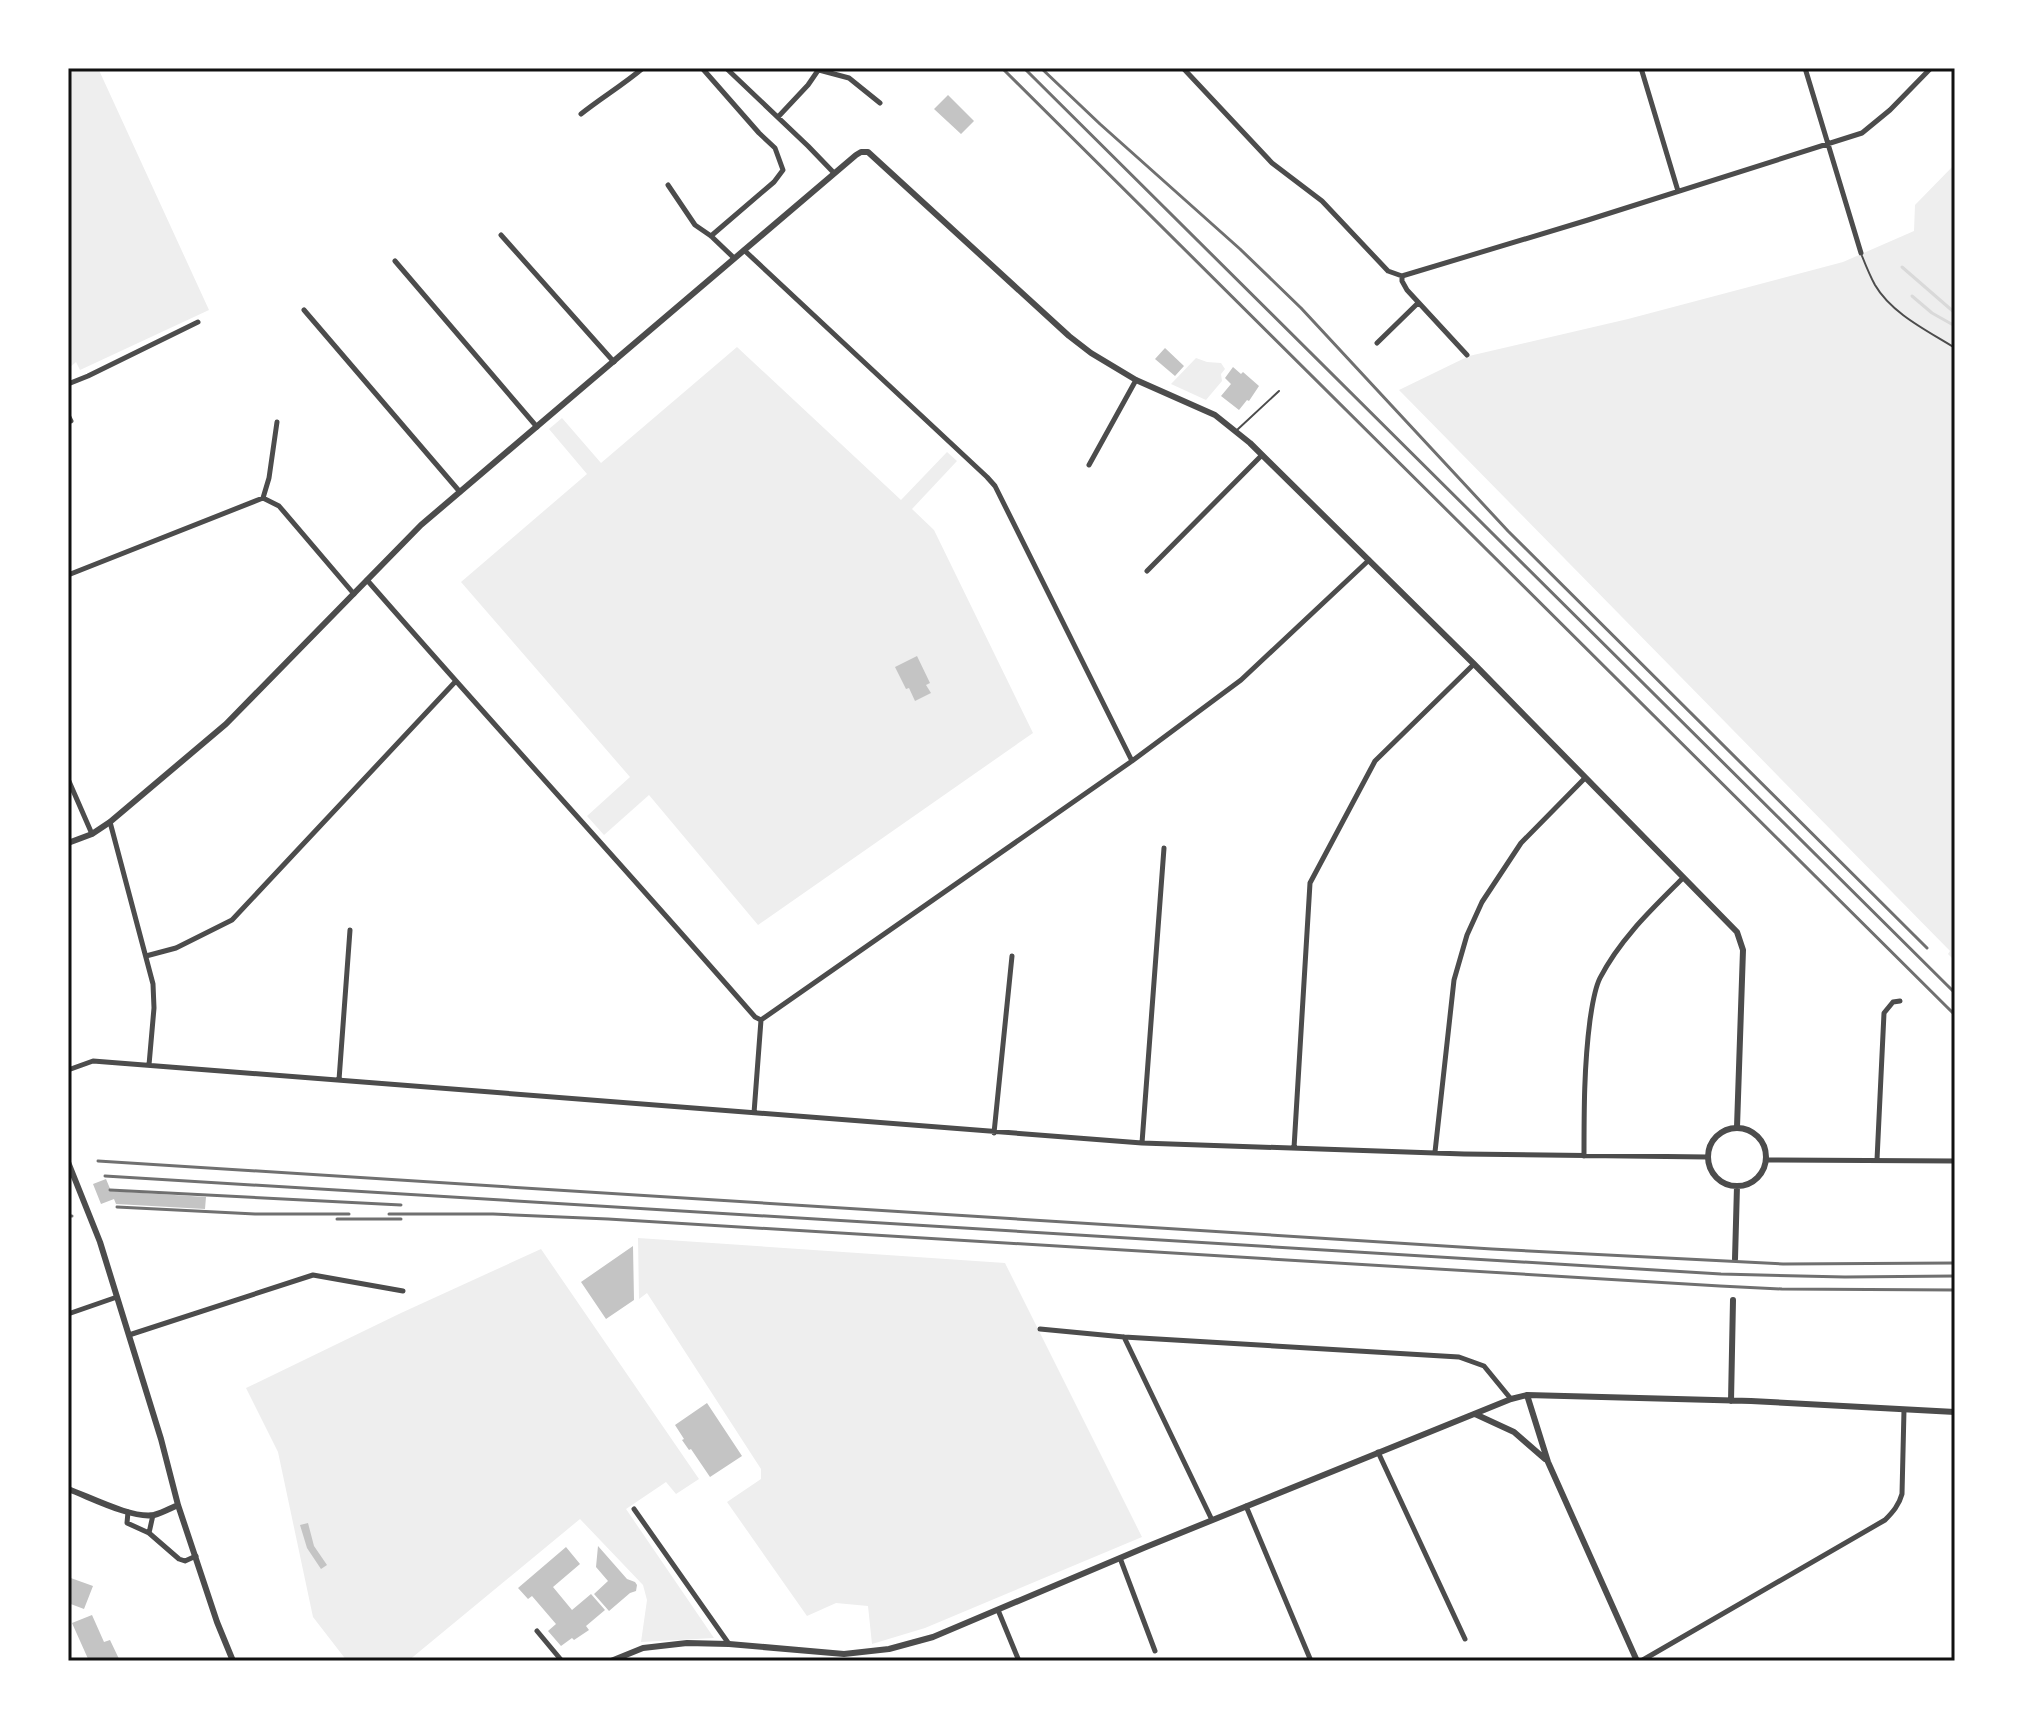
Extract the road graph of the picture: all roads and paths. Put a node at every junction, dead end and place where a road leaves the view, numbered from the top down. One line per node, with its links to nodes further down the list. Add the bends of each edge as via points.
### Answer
1 (643, 68): 10 (street)
2 (702, 68): 17 (street, via 775,148 783,170)
3 (726, 68): 11 (street)
4 (1183, 68): 22 (street, via 1272,163 1322,201 1388,271)
5 (1641, 68): 15 (street)
6 (1805, 68): 12 (street)
7 (819, 69): 9 (street, via 849,78); 11 (street)
8 (1927, 70): 12 (street, via 1862,133)
9 (880, 103)
10 (581, 114)
11 (778, 117): 13 (street)
12 (1829, 144): 15 (street); 19 (street)
13 (834, 173): 18 (street); 30 (street, via 861,152 872,154 1069,336)
14 (668, 185): 17 (street, via 695,225)
15 (1678, 191): 22 (street)
16 (501, 235): 29 (street)
17 (711, 236): 20 (street)
18 (744, 250): 20 (street); 49 (street, via 995,486)
19 (1861, 253): 27 (lane, via 1888,301)
20 (734, 258): 29 (street)
21 (395, 261): 36 (street)
22 (1402, 276): 23 (street)
23 (1418, 303): 26 (street); 28 (street)
24 (304, 310): 40 (street)
25 (198, 322): 31 (street)
26 (1377, 343)
27 (1955, 348)
28 (1467, 355)
29 (614, 362): 36 (street)
30 (1136, 380): 37 (street, via 1215,415); 39 (street)
31 (68, 384)
32 (1279, 391): 37 (lane)
33 (68, 415): 34 (street)
34 (68, 422)
35 (277, 422): 41 (street)
36 (537, 427): 40 (street)
37 (1236, 431): 38 (street)
38 (1262, 455): 42 (street); 43 (street)
39 (1089, 465)
40 (460, 492): 45 (street)
41 (263, 498): 44 (street); 46 (street, via 279,506)
42 (1369, 560): 47 (street); 49 (street, via 1241,680)
43 (1147, 571)
44 (68, 575)
45 (367, 580): 46 (street); 48 (street)
46 (354, 594): 52 (street, via 226,724)
47 (1474, 664): 50 (street); 69 (street, via 1375,761 1310,883)
48 (455, 682): 58 (street, via 232,920 176,948); 61 (street)
49 (1132, 761): 61 (street)
50 (1585, 778): 56 (street); 70 (street, via 1521,843 1467,935 1454,980)
51 (68, 779): 53 (street)
52 (110, 822): 53 (street); 58 (street)
53 (92, 834): 54 (street)
54 (68, 843)
55 (1164, 848): 68 (street)
56 (1683, 878): 66 (street, via 1737,932 1743,950); 71 (street, via 1627,937 1598,981 1585,1057)
57 (350, 930): 64 (street)
58 (146, 956): 62 (street, via 154,1008)
59 (1012, 956): 67 (street)
60 (1900, 1001): 74 (street, via 1884,1013)
61 (761, 1020): 65 (street)
62 (149, 1065): 63 (street, via 93,1061); 64 (street)
63 (68, 1070)
64 (339, 1080): 65 (street)
65 (754, 1113): 67 (street)
66 (1737, 1127): 72 (street, via 1714,1138); 73 (street, via 1756,1134)
67 (994, 1133): 68 (street)
68 (1142, 1143): 69 (street)
69 (1294, 1148): 70 (street)
70 (1435, 1152): 71 (street)
71 (1584, 1156): 72 (street)
72 (1707, 1157): 77 (street, via 1718,1179)
73 (1766, 1160): 74 (street); 77 (street, via 1758,1177)
74 (1877, 1160): 75 (street)
75 (1955, 1161)
76 (68, 1162): 80 (street)
77 (1737, 1186): 78 (street)
78 (1735, 1259)
79 (403, 1291): 84 (street, via 313,1275)
80 (117, 1297): 82 (street); 84 (street)
81 (1733, 1300): 88 (street)
82 (68, 1314)
83 (1040, 1329): 85 (street)
84 (129, 1335): 95 (street)
85 (1124, 1337): 87 (street, via 1459,1357 1484,1366); 100 (street)
86 (1527, 1395): 87 (street); 88 (street); 93 (street)
87 (1511, 1399): 91 (street)
88 (1731, 1401): 89 (street)
89 (1904, 1410): 90 (street); 114 (street, via 1902,1494 1885,1520)
90 (1955, 1412)
91 (1474, 1414): 92 (street); 93 (street, via 1514,1432)
92 (1378, 1452): 96 (street); 106 (street)
93 (1548, 1462): 114 (street)
94 (68, 1489): 98 (street)
95 (178, 1505): 99 (street); 102 (street)
96 (1246, 1506): 100 (street); 113 (street)
97 (634, 1509): 107 (street)
98 (128, 1512): 99 (street); 101 (street, via 127,1523)
99 (153, 1515): 101 (street)
100 (1212, 1520): 103 (street)
101 (149, 1533): 102 (street, via 179,1559)
102 (196, 1556): 109 (street)
103 (1120, 1558): 104 (street); 108 (street)
104 (998, 1610): 107 (street, via 889,1649 844,1654); 112 (street)
105 (537, 1631): 110 (street)
106 (1465, 1639)
107 (729, 1644): 111 (street, via 643,1648)
108 (1155, 1651)
109 (233, 1661)
110 (562, 1661)
111 (611, 1661)
112 (1019, 1661)
113 (1311, 1661)
114 (1639, 1661)

